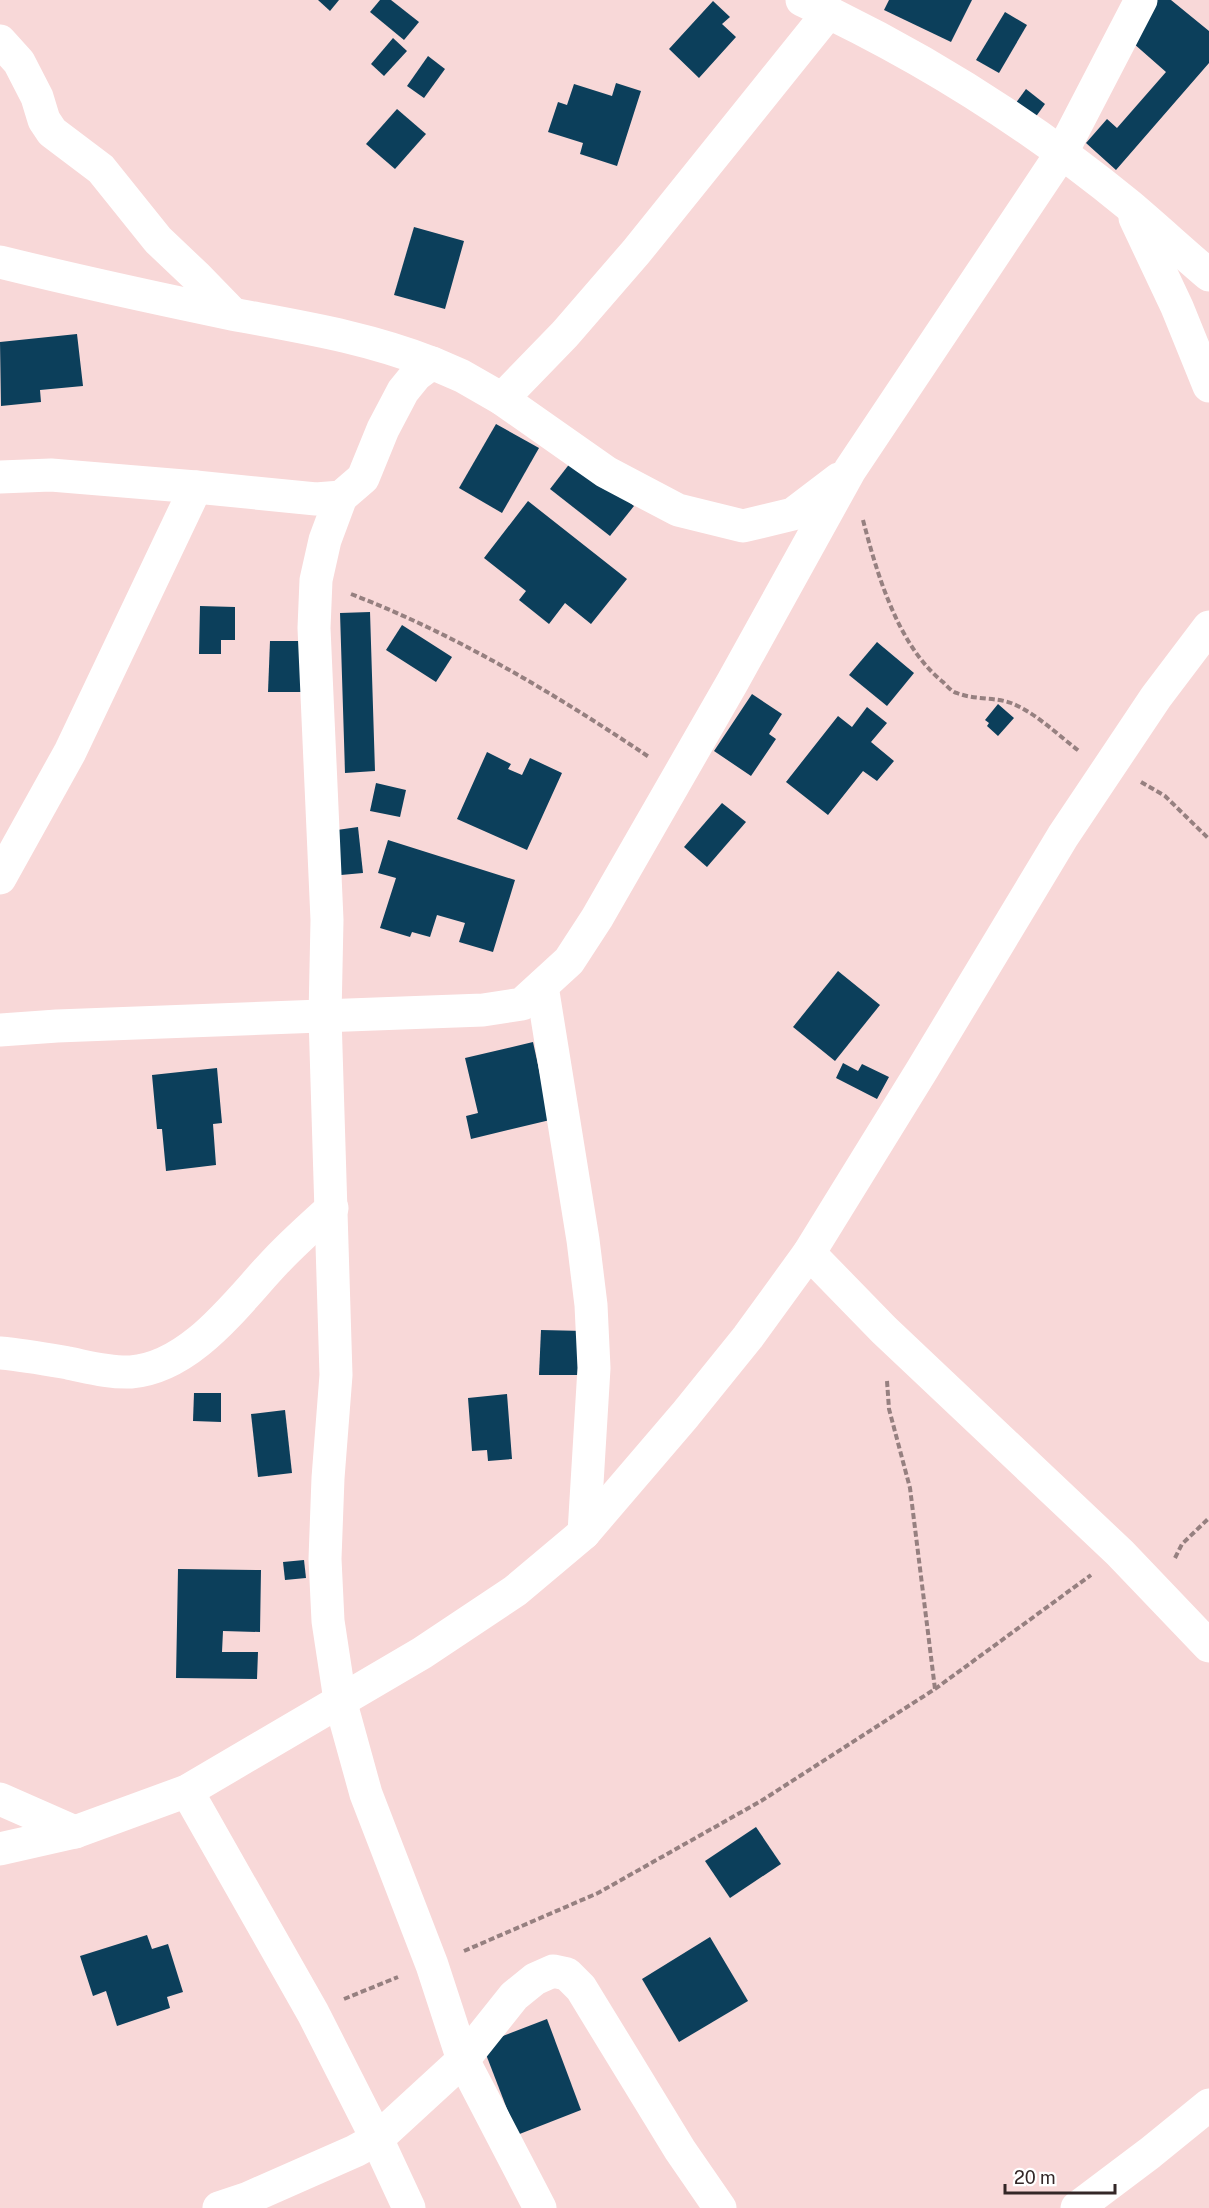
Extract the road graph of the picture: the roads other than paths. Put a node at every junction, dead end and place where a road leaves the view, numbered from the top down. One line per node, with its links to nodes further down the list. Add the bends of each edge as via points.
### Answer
1 (1141, 0): 4 (street)
2 (815, 6): 4 (street, via 923,61); 11 (street, via 636,252)
3 (0, 41): 8 (street, via 20,62 52,132 101,169 158,240)
4 (1061, 154): 5 (street); 12 (street)
5 (1129, 206): 7 (street); 10 (street, via 1178,307)
6 (0, 262): 8 (street)
7 (1209, 275)
8 (232, 313): 9 (street, via 334,333)
9 (432, 363): 11 (street); 15 (street, via 403,391 363,478)
10 (1209, 387)
11 (502, 399): 12 (street, via 606,472 668,505 743,526 793,514)
12 (850, 470): 18 (street, via 586,935 569,961)
13 (0, 477): 14 (street, via 51,475)
14 (196, 487): 15 (street, via 316,499); 17 (street, via 70,752)
15 (341, 497): 19 (street, via 316,580 314,638 327,920)
16 (1209, 627): 22 (street, via 1063,836)
17 (0, 878)
18 (542, 986): 19 (street, via 522,1004 483,1010); 24 (street, via 591,1305 594,1368)
19 (326, 1016): 20 (street); 21 (street)
20 (0, 1030)
21 (332, 1208): 23 (street, via 300,1236 214,1328 186,1352 155,1366 111,1372); 26 (street, via 336,1376 325,1559 328,1621)
22 (809, 1253): 24 (street, via 686,1415); 25 (street, via 884,1330 1120,1553)
23 (0, 1353)
24 (584, 1533): 26 (street, via 515,1591 422,1653)
25 (1209, 1646)
26 (340, 1700): 27 (street); 31 (street, via 366,1794 432,1965)
27 (187, 1791): 29 (street); 33 (street, via 313,2013)
28 (0, 1799): 29 (street)
29 (75, 1832): 30 (street)
30 (0, 1849)
31 (463, 2060): 33 (street); 36 (street); 37 (street, via 514,1996 553,1971 567,1974 581,1988)
32 (1209, 2105): 38 (street)
33 (377, 2139): 34 (street); 35 (street)
34 (219, 2208)
35 (409, 2208)
36 (540, 2208)
37 (720, 2208)
38 (1077, 2208)

